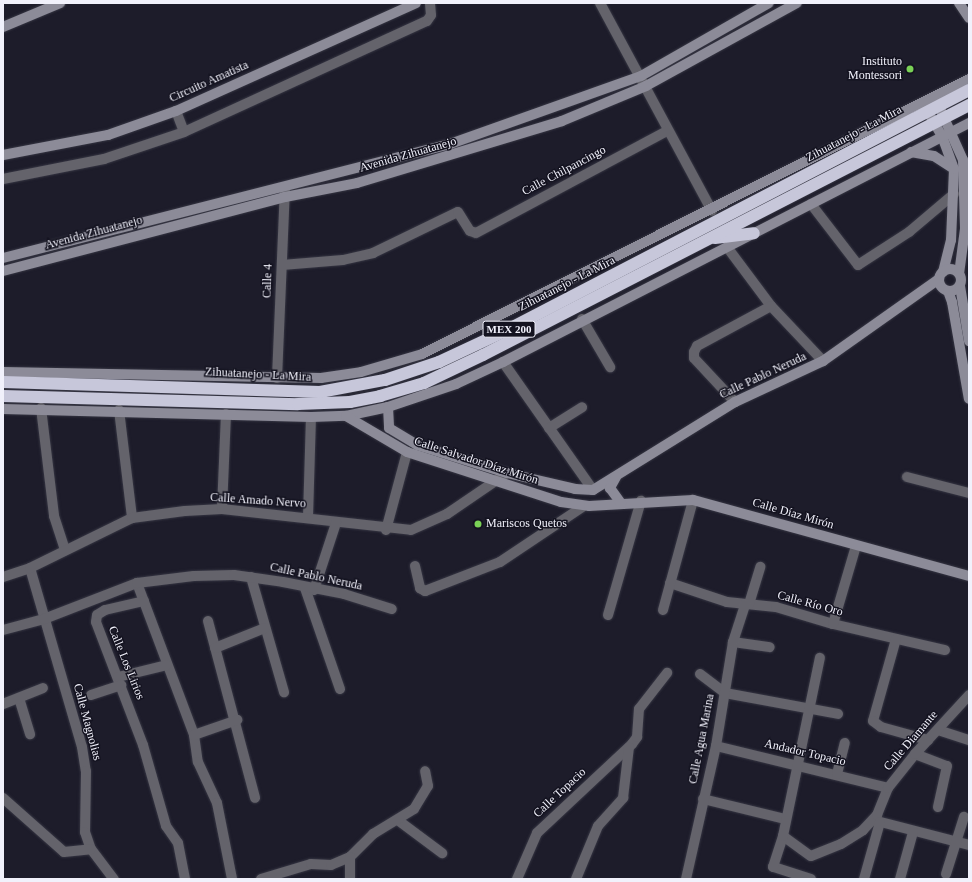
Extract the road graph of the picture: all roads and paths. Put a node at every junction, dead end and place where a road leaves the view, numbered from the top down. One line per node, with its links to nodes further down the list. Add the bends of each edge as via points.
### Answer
1 (60, 3): 9 (street)
2 (416, 3): 16 (street, Circuito Amatista)
3 (430, 3): 20 (street, via 431,15 426,21)
4 (600, 3): 10 (street)
5 (769, 3): 10 (street, Avenida Zihuatanejo)
6 (797, 3): 12 (street, Avenida Zihuatanejo)
7 (959, 3): 8 (street)
8 (969, 18)
9 (3, 27)
10 (641, 76): 12 (street); 29 (street, Avenida Zihuatanejo, via 450,144)
11 (969, 79): 14 (street)
12 (646, 86): 19 (street); 31 (street, Avenida Zihuatanejo, via 562,121 470,151 357,183)
13 (969, 90): 14 (highway, Zihuatanejo - La Mira / MEX 200)
14 (930, 104): 17 (street); 33 (street); 54 (highway, Zihuatanejo - La Mira / MEX 200, via 702,231 439,362 385,380 320,392)
15 (969, 105): 17 (highway, Zihuatanejo - La Mira / MEX 200)
16 (176, 111): 20 (street); 24 (street, Circuito Amatista, via 108,135)
17 (940, 121): 21 (street); 22 (street); 36 (highway, Zihuatanejo - La Mira / MEX 200)
18 (969, 123): 21 (street)
19 (667, 131): 33 (street); 39 (street, Calle Chilpancingo, via 472,233 458,212 373,253 343,260)
20 (184, 132): 28 (street, via 104,159)
21 (952, 132): 22 (street); 27 (street, via 963,160)
22 (942, 136): 23 (street); 26 (street)
23 (911, 152): 26 (street, via 934,156); 32 (street)
24 (3, 155)
25 (969, 166): 27 (street)
26 (954, 169): 30 (street)
27 (964, 177): 34 (street)
28 (3, 179)
29 (285, 185): 31 (street, Calle 4); 38 (street, Avenida Zihuatanejo)
30 (954, 194): 32 (street, via 909,232 858,265); 42 (street, via 951,240)
31 (285, 197): 39 (street, Calle 4); 40 (street, Avenida Zihuatanejo)
32 (811, 204): 35 (street)
33 (712, 211): 53 (street, via 422,354 361,372 321,378)
34 (967, 228): 41 (street)
35 (754, 232): 36 (highway); 37 (street)
36 (710, 238): 57 (highway, Zihuatanejo - La Mira / MEX 200, via 483,355 424,383 380,396 350,402 298,404)
37 (728, 247): 45 (street); 46 (street)
38 (3, 258)
39 (282, 265): 53 (street, Calle 4)
40 (3, 270)
41 (959, 274): 42 (street, via 951,269); 43 (street)
42 (941, 275): 44 (street, via 941,287); 49 (street, Calle Pablo Neruda)
43 (960, 286): 44 (street); 47 (street)
44 (948, 292): 48 (street)
45 (771, 306): 49 (street); 59 (street, via 697,346 694,352 694,358)
46 (582, 320): 50 (street); 51 (street)
47 (969, 341)
48 (964, 351): 56 (street)
49 (823, 361): 59 (street, Calle Pablo Neruda)
50 (502, 362): 60 (street, via 456,384); 68 (street)
51 (610, 367)
52 (3, 372): 54 (street)
53 (277, 378): 54 (street)
54 (163, 379): 55 (highway, Zihuatanejo - La Mira / MEX 200)
55 (3, 382)
56 (966, 382): 58 (street)
57 (3, 396)
58 (969, 399)
59 (735, 402): 71 (street, Calle Pablo Neruda)
60 (388, 407): 66 (street); 70 (street, Calle Salvador Díaz Mirón, via 389,428 396,435 417,445)
61 (582, 407): 68 (street)
62 (41, 408): 63 (street); 64 (street); 87 (street, via 54,516)
63 (3, 409)
64 (119, 410): 65 (street); 83 (street)
65 (226, 414): 67 (street); 81 (street)
66 (346, 416): 67 (street); 69 (street, Calle Salvador Díaz Mirón)
67 (311, 417): 82 (street)
68 (549, 428): 74 (street)
69 (408, 452): 73 (street, Calle Salvador Díaz Mirón); 85 (street)
70 (507, 473): 73 (street, Calle Amado Nervo); 74 (street, Calle Salvador Díaz Mirón, via 575,489)
71 (618, 474): 74 (street, Calle Pablo Neruda); 78 (street, via 610,488)
72 (907, 477): 75 (street)
73 (495, 481): 80 (street, Calle Salvador Díaz Mirón); 85 (street, Calle Amado Nervo, via 429,525 411,530)
74 (593, 490)
75 (969, 493)
76 (692, 500): 77 (street, Calle Díaz Mirón); 86 (street, Calle Díaz Mirón); 95 (street)
77 (641, 501): 78 (street, Calle Díaz Mirón); 101 (street)
78 (621, 503): 79 (street, Calle Díaz Mirón)
79 (606, 505): 80 (street, Calle Salvador Díaz Mirón)
80 (584, 506): 88 (street, via 500,562 425,591 420,588)
81 (222, 509): 82 (street, Calle Amado Nervo); 83 (street, Calle Amado Nervo)
82 (308, 517): 84 (street, Calle Amado Nervo)
83 (132, 518): 87 (street, Calle Amado Nervo)
84 (336, 523): 85 (street, Calle Amado Nervo); 96 (street)
85 (386, 530)
86 (856, 546): 91 (street, Calle Díaz Mirón); 104 (street)
87 (65, 550): 89 (street, Calle Amado Nervo)
88 (416, 566)
89 (30, 568): 92 (street, Calle Amado Nervo); 102 (street, Calle Magnolias)
90 (760, 568): 98 (street, Calle Agua Marina)
91 (969, 576)
92 (3, 577)
93 (251, 577): 94 (street, Calle Pablo Neruda, via 234,575); 96 (street, Calle Pablo Neruda); 105 (street)
94 (138, 583): 97 (street); 102 (street, Calle Pablo Neruda)
95 (670, 583): 98 (street, Calle Río Oro); 100 (street)
96 (310, 589): 99 (street, Calle Pablo Neruda, via 344,594); 118 (street)
97 (144, 601): 113 (street); 116 (street, Calle Los Lirios, via 97,615 96,622)
98 (747, 604): 104 (street, Calle Río Oro, via 790,611); 108 (street, Calle Agua Marina)
99 (392, 609)
100 (662, 610)
101 (608, 615)
102 (44, 619): 106 (street, Calle Pablo Neruda); 153 (street, Calle Magnolias, via 82,747 86,771 86,832)
103 (208, 621): 110 (street)
104 (832, 624): 107 (street, Calle Río Oro)
105 (265, 628): 110 (street); 119 (street)
106 (3, 630)
107 (896, 639): 111 (street, Calle Río Oro); 131 (street, via 875,712 877,726)
108 (733, 642): 109 (street); 120 (street, Calle Agua Marina)
109 (770, 647)
110 (215, 648): 127 (street)
111 (945, 650)
112 (820, 658): 125 (street)
113 (167, 665): 116 (street); 130 (street)
114 (667, 673): 135 (street, Calle Topacio, via 638,709 637,737)
115 (700, 674): 120 (street)
116 (120, 681): 121 (street); 158 (street, Calle Los Lirios, via 143,745 166,826 178,844)
117 (43, 688): 123 (street)
118 (340, 689)
119 (284, 692)
120 (725, 693): 125 (street); 134 (street, Calle Agua Marina)
121 (92, 694)
122 (969, 695): 128 (street, Calle Diamante)
123 (19, 698): 124 (street); 129 (street)
124 (3, 704)
125 (810, 709): 126 (street); 137 (street)
126 (838, 714)
127 (237, 720): 130 (street); 141 (street)
128 (938, 730): 131 (street, Calle Diamante); 132 (street)
129 (30, 734)
130 (194, 735): 159 (street, via 198,762 217,803)
131 (928, 740): 136 (street, Calle Diamante)
132 (969, 740)
133 (845, 743): 139 (street)
134 (716, 746): 137 (street, Andador Topacio); 143 (street, Calle Agua Marina)
135 (629, 747): 162 (street, Calle Topacio, via 537,833); 163 (street, via 623,798 598,826)
136 (914, 754): 140 (street, Calle Diamante); 144 (street, via 947,766)
137 (799, 765): 139 (street, Andador Topacio); 146 (street)
138 (425, 771): 147 (street, via 428,786 414,809)
139 (837, 774): 140 (street, Andador Topacio)
140 (888, 788): 148 (street, Calle Diamante)
141 (255, 798)
142 (3, 799): 153 (street, via 64,852)
143 (704, 800): 146 (street); 164 (street, Calle Agua Marina)
144 (938, 807)
145 (964, 817): 151 (street)
146 (785, 820): 150 (street)
147 (399, 821): 154 (street); 155 (street, via 372,834)
148 (876, 821): 149 (street); 150 (street, Calle Diamante, via 841,844 811,856); 166 (street, Calle Diamante)
149 (913, 832): 151 (street); 167 (street)
150 (783, 836): 165 (street, via 774,863 776,870)
151 (957, 842): 152 (street); 156 (street)
152 (969, 845)
153 (92, 849): 157 (street, Calle Magnolias)
154 (442, 853)
155 (350, 857): 160 (street, via 331,865 311,864); 161 (street)
156 (946, 874)
157 (114, 879)
158 (185, 879)
159 (232, 879)
160 (261, 879)
161 (350, 879)
162 (517, 879)
163 (576, 879)
164 (686, 879)
165 (811, 879)
166 (864, 879)
167 (900, 879)

